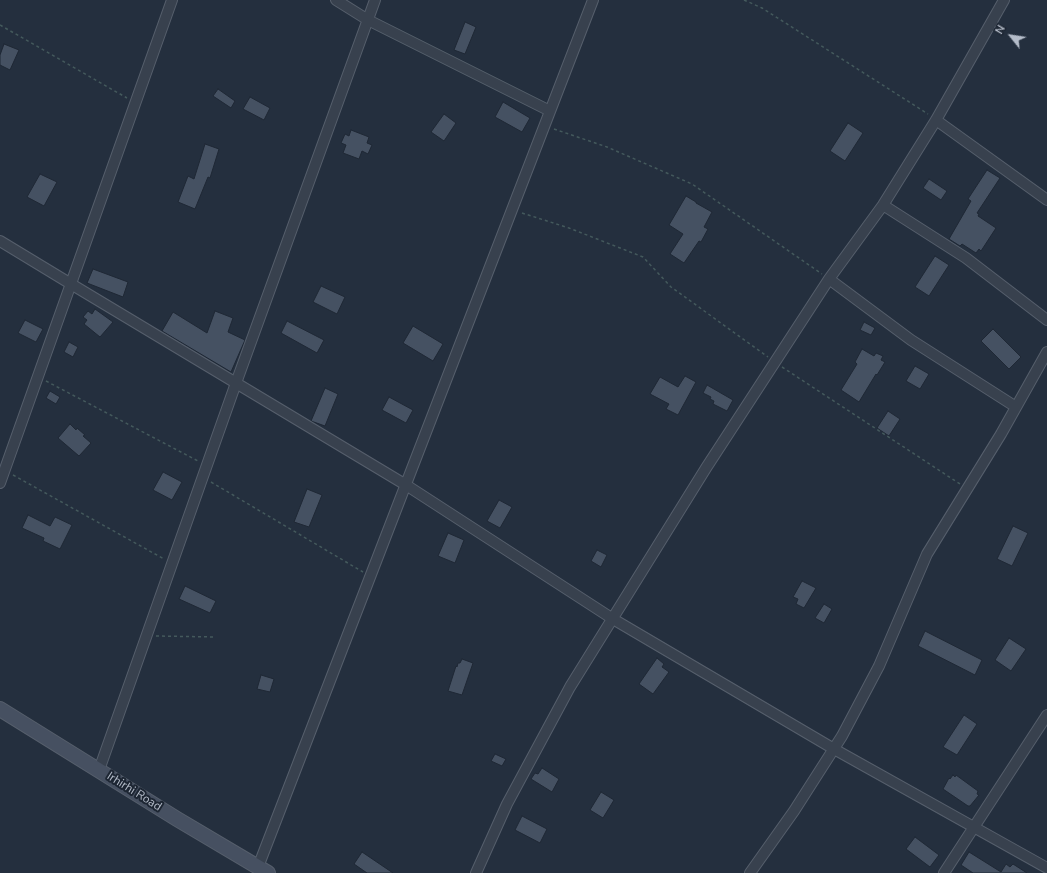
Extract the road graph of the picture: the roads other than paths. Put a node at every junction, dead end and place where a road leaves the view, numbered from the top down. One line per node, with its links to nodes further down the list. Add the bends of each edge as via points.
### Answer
1 (172, 0): 13 (street)
2 (336, 0): 6 (street)
3 (375, 0): 6 (street)
4 (593, 0): 7 (street)
5 (1004, 0): 8 (street)
6 (368, 20): 7 (street); 16 (street)
7 (550, 111): 19 (street)
8 (936, 120): 9 (street); 10 (street)
9 (1047, 200)
10 (883, 205): 12 (street); 14 (street, via 966,258)
11 (0, 241): 13 (street)
12 (829, 279): 17 (street, via 911,340); 20 (street, via 706,468)
13 (71, 284): 16 (street); 18 (street)
14 (1047, 320)
15 (1047, 352): 17 (street)
16 (236, 383): 19 (street); 24 (street)
17 (1016, 407): 23 (street, via 928,554 879,666)
18 (0, 482)
19 (406, 485): 20 (street); 27 (street)
20 (613, 619): 23 (street); 28 (street, via 570,688 507,804)
21 (0, 709): 24 (street, Irhirhi Road)
22 (1047, 715): 25 (street)
23 (834, 749): 25 (street); 29 (street)
24 (99, 770): 27 (street, Irhirhi Road)
25 (974, 827): 26 (street); 30 (street)
26 (1047, 868)
27 (263, 870)
28 (476, 873)
29 (750, 873)
30 (944, 873)

